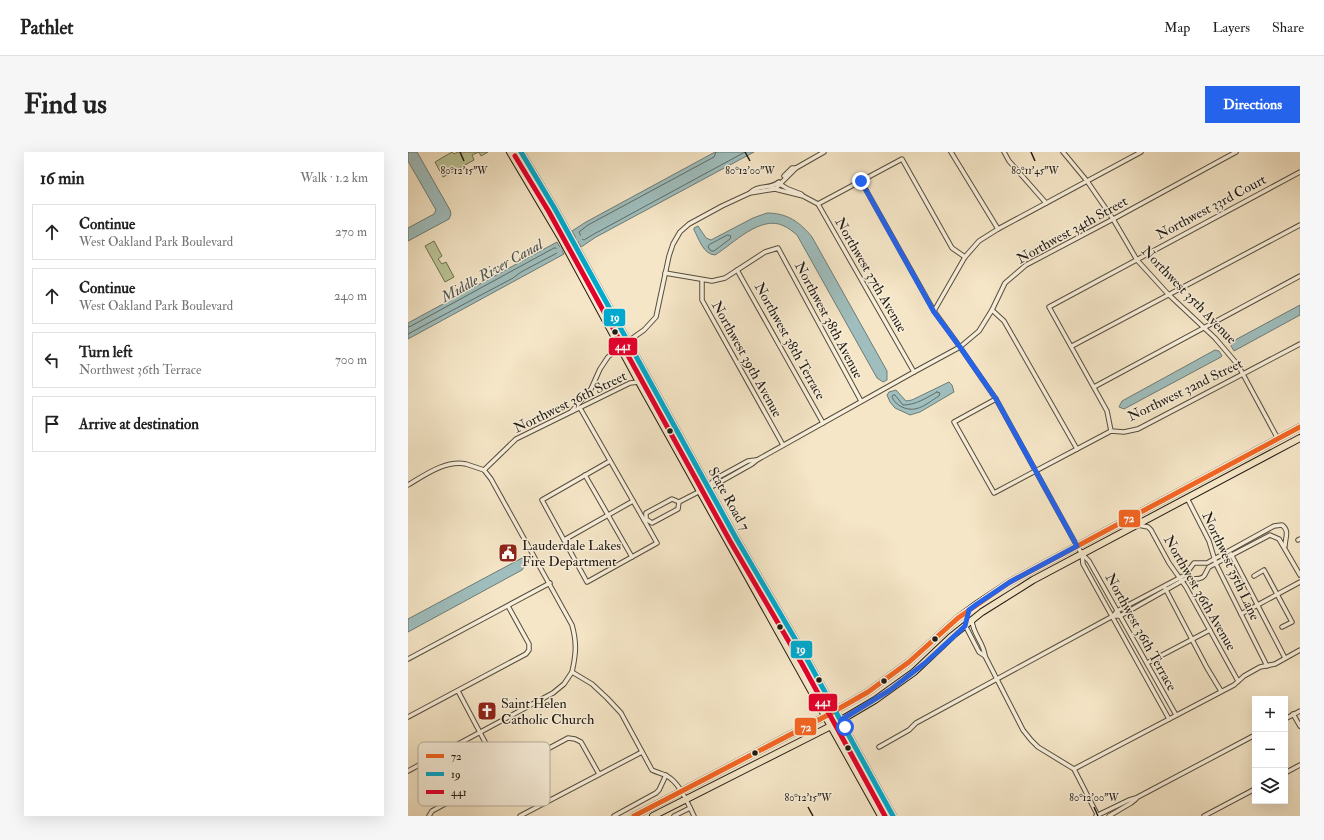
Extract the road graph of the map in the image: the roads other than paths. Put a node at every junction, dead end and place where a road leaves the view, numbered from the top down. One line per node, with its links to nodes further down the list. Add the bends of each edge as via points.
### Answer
1 (510, 152): 8 (main road, via 519,157); 32 (main road, State Road 7)
2 (824, 152): 12 (street, via 792,168)
3 (951, 152): 19 (street)
4 (1004, 152): 15 (street)
5 (1063, 152): 11 (street, Northwest 35th Avenue)
6 (1142, 152): 11 (street)
7 (1236, 152): 17 (street, Northwest 34th Street)
8 (523, 155): 30 (main road, State Road 7)
9 (1300, 172): 21 (street, Northwest 33rd Court)
10 (861, 181): 16 (street); 20 (street, via 902,159 952,248); 28 (street, Northwest 36th Terrace)
11 (1087, 181): 15 (street); 17 (street, Northwest 35th Avenue)
12 (779, 184): 13 (street); 14 (street)
13 (774, 188): 14 (street); 23 (street, via 754,189 689,224 680,232 673,244)
14 (803, 196): 16 (street)
15 (1046, 203): 19 (street)
16 (818, 204): 35 (street, Northwest 37th Avenue)
17 (1113, 219): 21 (street, Northwest 35th Avenue); 27 (street, Northwest 34th Street, via 1026,265 1005,283)
18 (1300, 225): 26 (street)
19 (998, 228): 20 (street, via 978,241)
20 (965, 257): 28 (street)
21 (1137, 260): 26 (street, Northwest 35th Avenue); 33 (street, Northwest 33rd Court, via 1049,307)
22 (737, 270): 25 (street, via 726,278); 40 (street, Northwest 38th Avenue, via 765,252 778,248); 43 (street, Northwest 38th Terrace)
23 (665, 273): 25 (street); 30 (street, via 656,317 644,330)
24 (1300, 276): 29 (street)
25 (702, 280): 48 (street, Northwest 39th Avenue, via 702,300)
26 (1168, 294): 29 (street, Northwest 35th Avenue); 33 (street)
27 (992, 310): 34 (street, Northwest 34th Street, via 978,331); 49 (street, via 1004,321)
28 (934, 312): 34 (street, Northwest 36th Terrace)
29 (1204, 327): 36 (street, Northwest 35th Avenue, via 1231,355); 38 (street)
30 (627, 342): 32 (street); 57 (main road, State Road 7)
31 (1300, 344): 36 (street, Northwest 32nd Street)
32 (620, 346): 37 (main road, State Road 7); 42 (street, via 608,357 591,389)
33 (1072, 346): 38 (street)
34 (960, 347): 35 (street, Northwest 34th Street); 39 (street, Northwest 36th Terrace)
35 (914, 372): 40 (street, Northwest 34th Street)
36 (1243, 375): 45 (street, Northwest 32nd Street, via 1138,429); 47 (street, Northwest 35th Avenue)
37 (639, 382): 41 (street, Northwest 36th Street, via 630,383); 59 (main road, State Road 7)
38 (1094, 387): 45 (street, via 1107,411)
39 (996, 399): 53 (street, Northwest 36th Terrace); 53 (street, Northwest 32nd Street, via 954,422 994,493)
40 (861, 401): 43 (street, Northwest 34th Street)
41 (580, 408): 42 (street, Northwest 36th Street); 51 (street)
42 (572, 411): 52 (street, Northwest 36th Street, via 516,440)
43 (823, 423): 48 (street, Northwest 34th Street)
44 (1300, 427): 47 (main road)
45 (1111, 431): 49 (street, Northwest 32nd Street)
46 (1300, 438): 50 (main road)
47 (1278, 439): 50 (main road); 56 (main road)
48 (783, 445): 57 (street, Northwest 34th Street, via 715,479)
49 (1077, 449): 53 (street, Northwest 32nd Street)
50 (1270, 454): 60 (main road)
51 (610, 461): 54 (street); 61 (street)
52 (484, 470): 55 (street, via 466,464 453,464 441,467); 84 (street, via 492,478)
53 (1036, 470): 70 (street, Northwest 36th Terrace)
54 (586, 475): 64 (street); 69 (street, via 542,500)
55 (408, 485)
56 (1189, 486): 58 (main road); 60 (main road)
57 (708, 487): 59 (street, Northwest 34th Street); 88 (main road, State Road 7)
58 (1182, 490): 63 (main road); 70 (main road)
59 (700, 491): 62 (street, Northwest 34th Street); 77 (main road, State Road 7)
60 (1186, 498): 63 (main road); 76 (street, Northwest 35th Lane, via 1209,541)
61 (633, 501): 64 (street); 65 (street)
62 (679, 502): 65 (street, Northwest 34th Street, via 672,499 646,513); 65 (street, Northwest 34th Street, via 678,509 652,523)
63 (1175, 504): 66 (main road)
64 (608, 516): 69 (street); 75 (street)
65 (645, 519): 75 (street, via 657,543)
66 (1137, 525): 73 (main road); 81 (street, Northwest 36th Avenue, via 1151,530)
67 (1274, 526): 68 (street); 71 (street, via 1285,527); 72 (street)
68 (1270, 535): 71 (street, via 1279,539); 74 (street)
69 (564, 540): 75 (street, via 587,582)
70 (1077, 546): 73 (street, Northwest 36th Terrace); 91 (main road, via 1010,582)
71 (1285, 546): 79 (street)
72 (1229, 551): 74 (street); 76 (street)
73 (1082, 554): 92 (street, Northwest 36th Terrace, via 1089,561); 94 (street, Northwest 36th Terrace, via 1083,564); 96 (main road, via 1020,587)
74 (1232, 556): 78 (street); 89 (street)
75 (632, 557)
76 (1214, 558): 78 (street, Northwest 35th Lane); 81 (street, via 1207,563 1194,563 1188,573)
77 (740, 561): 88 (main road, via 763,595 768,599); 116 (main road, State Road 7)
78 (1216, 564): 82 (street, via 1209,567 1201,578 1187,578); 93 (street, Northwest 35th Lane)
79 (1300, 575)
80 (1254, 576): 87 (street, via 1264,570)
81 (1179, 577): 82 (street, Northwest 36th Avenue); 85 (street)
82 (1182, 582): 86 (street); 99 (street, Northwest 36th Avenue)
83 (1300, 582): 87 (street)
84 (550, 583): 90 (street); 107 (street, via 572,625 576,639)
85 (1164, 586): 86 (street, Northwest 36th Avenue); 92 (street)
86 (1166, 590): 95 (street); 100 (street, Northwest 36th Avenue)
87 (1278, 594): 89 (street); 98 (street, via 1292,622)
88 (772, 598): 113 (main road, State Road 7)
89 (1257, 605): 93 (street); 103 (street)
90 (508, 606): 104 (street); 110 (street, via 530,650)
91 (969, 610): 97 (main road); 113 (main road, via 894,674)
92 (1117, 611): 94 (street); 95 (street, Northwest 36th Terrace)
93 (1241, 614): 106 (street, Northwest 35th Lane)
94 (1112, 616): 95 (street); 108 (street); 119 (street, Northwest 36th Terrace)
95 (1120, 616): 105 (street, Northwest 36th Terrace)
96 (972, 619): 97 (main road); 102 (street, via 985,649)
97 (965, 626): 102 (street, via 979,652); 120 (main road, via 902,681)
98 (1282, 627)
99 (1210, 630): 100 (street); 109 (street, Northwest 36th Avenue)
100 (1193, 640): 105 (street); 111 (street, Northwest 36th Avenue)
101 (1300, 650): 103 (street)
102 (985, 656): 108 (street)
103 (1285, 658): 106 (street)
104 (408, 659)
105 (1147, 663): 115 (street, Northwest 36th Terrace)
106 (1267, 666): 109 (street, via 1260,667)
107 (572, 672): 123 (street, via 564,684 553,693); 129 (street, via 592,684 607,698 620,713)
108 (997, 679): 127 (street, via 916,723); 132 (street, via 1017,719 1031,740 1045,752)
109 (1238, 682): 111 (street)
110 (458, 691): 118 (street); 123 (street)
111 (1221, 691): 115 (street)
112 (1300, 710): 114 (street)
113 (835, 711): 116 (main road); 120 (main road, State Road 7)
114 (1293, 714): 117 (street); 122 (street)
115 (1176, 715): 119 (street)
116 (826, 716): 121 (main road, State Road 7); 137 (main road)
117 (1288, 716)
118 (408, 717)
119 (1169, 719): 132 (street)
120 (841, 720): 121 (main road); 155 (main road, State Road 7)
121 (831, 726): 140 (main road); 154 (main road, State Road 7)
122 (1300, 726)
123 (480, 732): 125 (street); 126 (street)
124 (1252, 737): 139 (street)
125 (462, 742)
126 (485, 742)
127 (879, 747)
128 (550, 748): 135 (street, via 568,738 576,738 581,742)
129 (642, 752): 135 (street); 136 (street, via 652,770)
130 (1300, 765): 134 (street)
131 (418, 766): 133 (street)
132 (1074, 769): 156 (street)
133 (408, 771)
134 (1288, 771)
135 (599, 774): 141 (street)
136 (666, 775): 137 (street); 146 (street, via 656,793)
137 (681, 791): 140 (street); 150 (main road)
138 (1252, 791): 158 (street)
139 (1136, 798): 145 (street); 157 (street)
140 (685, 799): 144 (street); 151 (main road)
141 (550, 800)
142 (441, 806): 147 (street)
143 (539, 806): 148 (street)
144 (690, 808): 152 (street); 153 (street)
145 (1108, 811): 156 (street); 157 (street)
146 (621, 814): 149 (street)
147 (428, 816)
148 (520, 816)
149 (614, 816)
150 (634, 816)
151 (653, 816)
152 (674, 816)
153 (694, 816)
154 (881, 816)
155 (893, 816)
156 (1097, 816)
157 (1110, 816)
158 (1204, 816)

